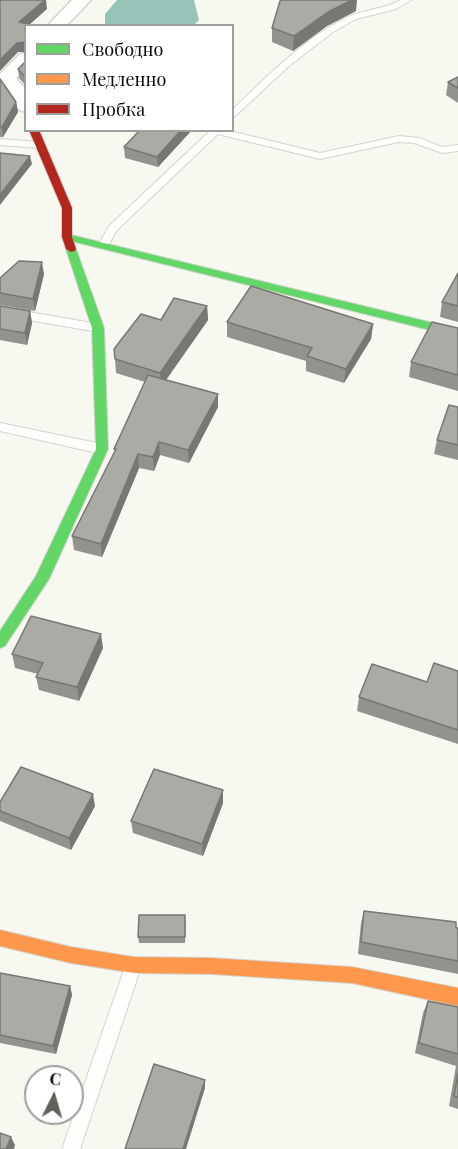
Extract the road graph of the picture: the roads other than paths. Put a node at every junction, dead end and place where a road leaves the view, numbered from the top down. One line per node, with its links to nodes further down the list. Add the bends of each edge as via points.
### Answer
1 (82, 0): 3 (street)
2 (407, 0): 7 (lane, via 399,6 348,20 302,50)
3 (57, 24)
4 (24, 60): 5 (street)
5 (3, 77): 6 (street)
6 (24, 99)
7 (234, 114)
8 (35, 132): 12 (street)
9 (216, 132): 15 (lane, via 113,228)
10 (221, 132): 13 (lane, via 320,156 383,140 417,141 442,150)
11 (0, 142): 12 (lane)
12 (39, 146): 14 (street, via 68,208)
13 (458, 148)
14 (67, 237): 15 (street); 17 (street)
15 (103, 246): 18 (street)
16 (0, 311): 17 (lane)
17 (98, 328): 20 (street)
18 (458, 333)
19 (0, 427): 20 (lane)
20 (102, 449): 21 (street, via 42,579)
21 (0, 642)
22 (0, 938): 23 (street)
23 (134, 965): 24 (street, via 352,975); 25 (lane)
24 (458, 997)
25 (71, 1149)

